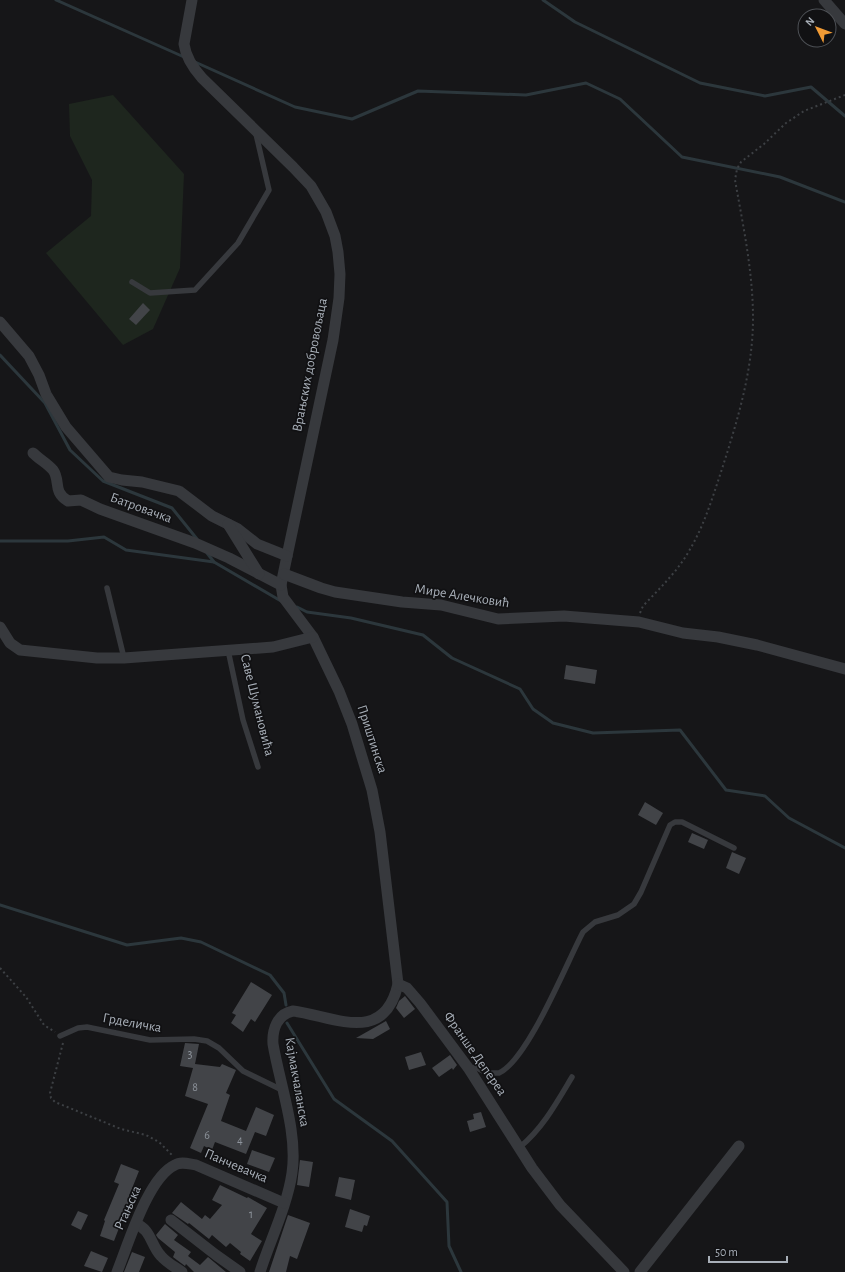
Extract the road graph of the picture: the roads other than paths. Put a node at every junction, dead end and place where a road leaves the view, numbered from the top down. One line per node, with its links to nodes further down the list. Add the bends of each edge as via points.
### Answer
1 (192, 0): 4 (street, Врањских добровољаца, via 184,44 188,59 202,78)
2 (824, 0): 3 (street)
3 (845, 24)
4 (255, 130): 5 (lane, via 269,190 238,243 195,290 150,293); 9 (street, Врањских добровољаца, via 303,177 320,201 335,236 340,274 333,340)
5 (132, 282)
6 (0, 322): 8 (street, Батровачка, via 30,356 66,427 109,477 179,491)
7 (33, 453): 10 (street, Батровачка, via 52,470 58,491 68,501 81,500 100,510 195,543)
8 (227, 524): 9 (street, Батровачка, via 257,544); 10 (street, Батровачка)
9 (287, 556): 11 (street, Врањских добровољаца)
10 (259, 574): 11 (street, Батровачка)
11 (283, 579): 14 (street, Приштинска, via 285,602); 17 (street, Мире Алечковић, via 335,592 441,605 498,619 564,616 639,622 683,634 757,645)
12 (107, 588): 16 (lane)
13 (0, 627): 16 (street, Саве Шумановића, via 10,643 20,650 97,658)
14 (312, 637): 15 (street, Саве Шумановића, via 273,646); 20 (street, Приштинска, via 339,690 372,790)
15 (228, 650): 16 (street, Саве Шумановића); 18 (lane, Саве Шумановића, via 243,720)
16 (124, 658)
17 (845, 669)
18 (258, 767)
19 (734, 848): 23 (lane, via 682,822 670,825 634,904 618,915 595,922 583,932 535,1030 518,1057 499,1073 487,1073 475,1067)
20 (392, 930): 21 (street, Кајмакчаланска)
21 (398, 984): 23 (street, Франше Депереа, via 407,988); 25 (street, Кајмакчаланска, via 388,1006 367,1022 347,1023 293,1011 284,1014 276,1024 272,1037)
22 (60, 1036): 25 (lane, Грделичка, via 87,1027 150,1040 200,1039 219,1048 243,1071)
23 (469, 1069): 27 (street, Франше Депереа)
24 (572, 1077): 27 (lane, via 544,1121)
25 (282, 1090): 29 (street, Кајмакчаланска, via 292,1142 292,1173)
26 (739, 1146): 37 (street)
27 (520, 1147): 36 (street, Франше Депереа, via 532,1168 560,1205)
28 (176, 1164): 29 (street, Панчевачка, via 196,1165); 31 (street, Ртањска, via 157,1180)
29 (284, 1203): 35 (street, Кајмакчаланска)
30 (171, 1220): 34 (street)
31 (136, 1224): 32 (street, Ртањска); 33 (street, via 147,1231 161,1257)
32 (118, 1272)
33 (182, 1272)
34 (240, 1272)
35 (260, 1272)
36 (624, 1272)
37 (640, 1272)

